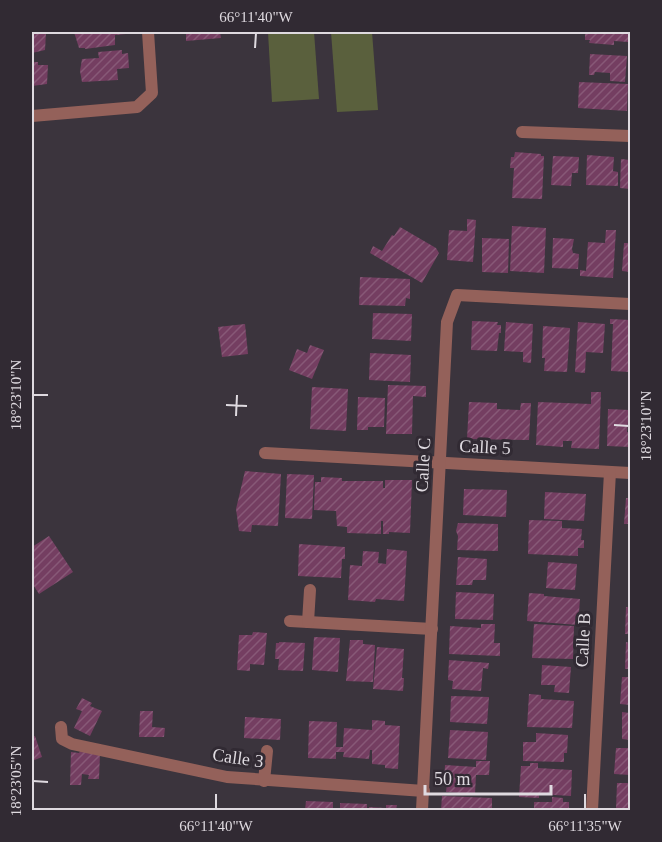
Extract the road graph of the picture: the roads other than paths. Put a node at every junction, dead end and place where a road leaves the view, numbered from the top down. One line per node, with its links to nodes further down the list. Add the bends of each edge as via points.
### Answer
1 (148, 32): 2 (street, via 152,93 137,107)
2 (32, 116)
3 (522, 132): 4 (street)
4 (630, 136)
5 (630, 304): 7 (street, Calle C, via 457,295 447,322)
6 (265, 453): 7 (street, Calle 5)
7 (441, 462): 8 (street, Calle 5); 13 (street, Calle C)
8 (610, 472): 9 (street, Calle 5); 19 (street, Calle B)
9 (630, 473)
10 (310, 590): 12 (street)
11 (290, 621): 12 (street)
12 (308, 622): 13 (street)
13 (432, 629): 17 (street, Calle C)
14 (61, 727): 16 (street, Calle 3, via 62,740 72,744 227,777)
15 (267, 751): 16 (street)
16 (264, 781): 17 (street, Calle 3)
17 (424, 791): 18 (street, Calle C)
18 (422, 810)
19 (592, 810)

